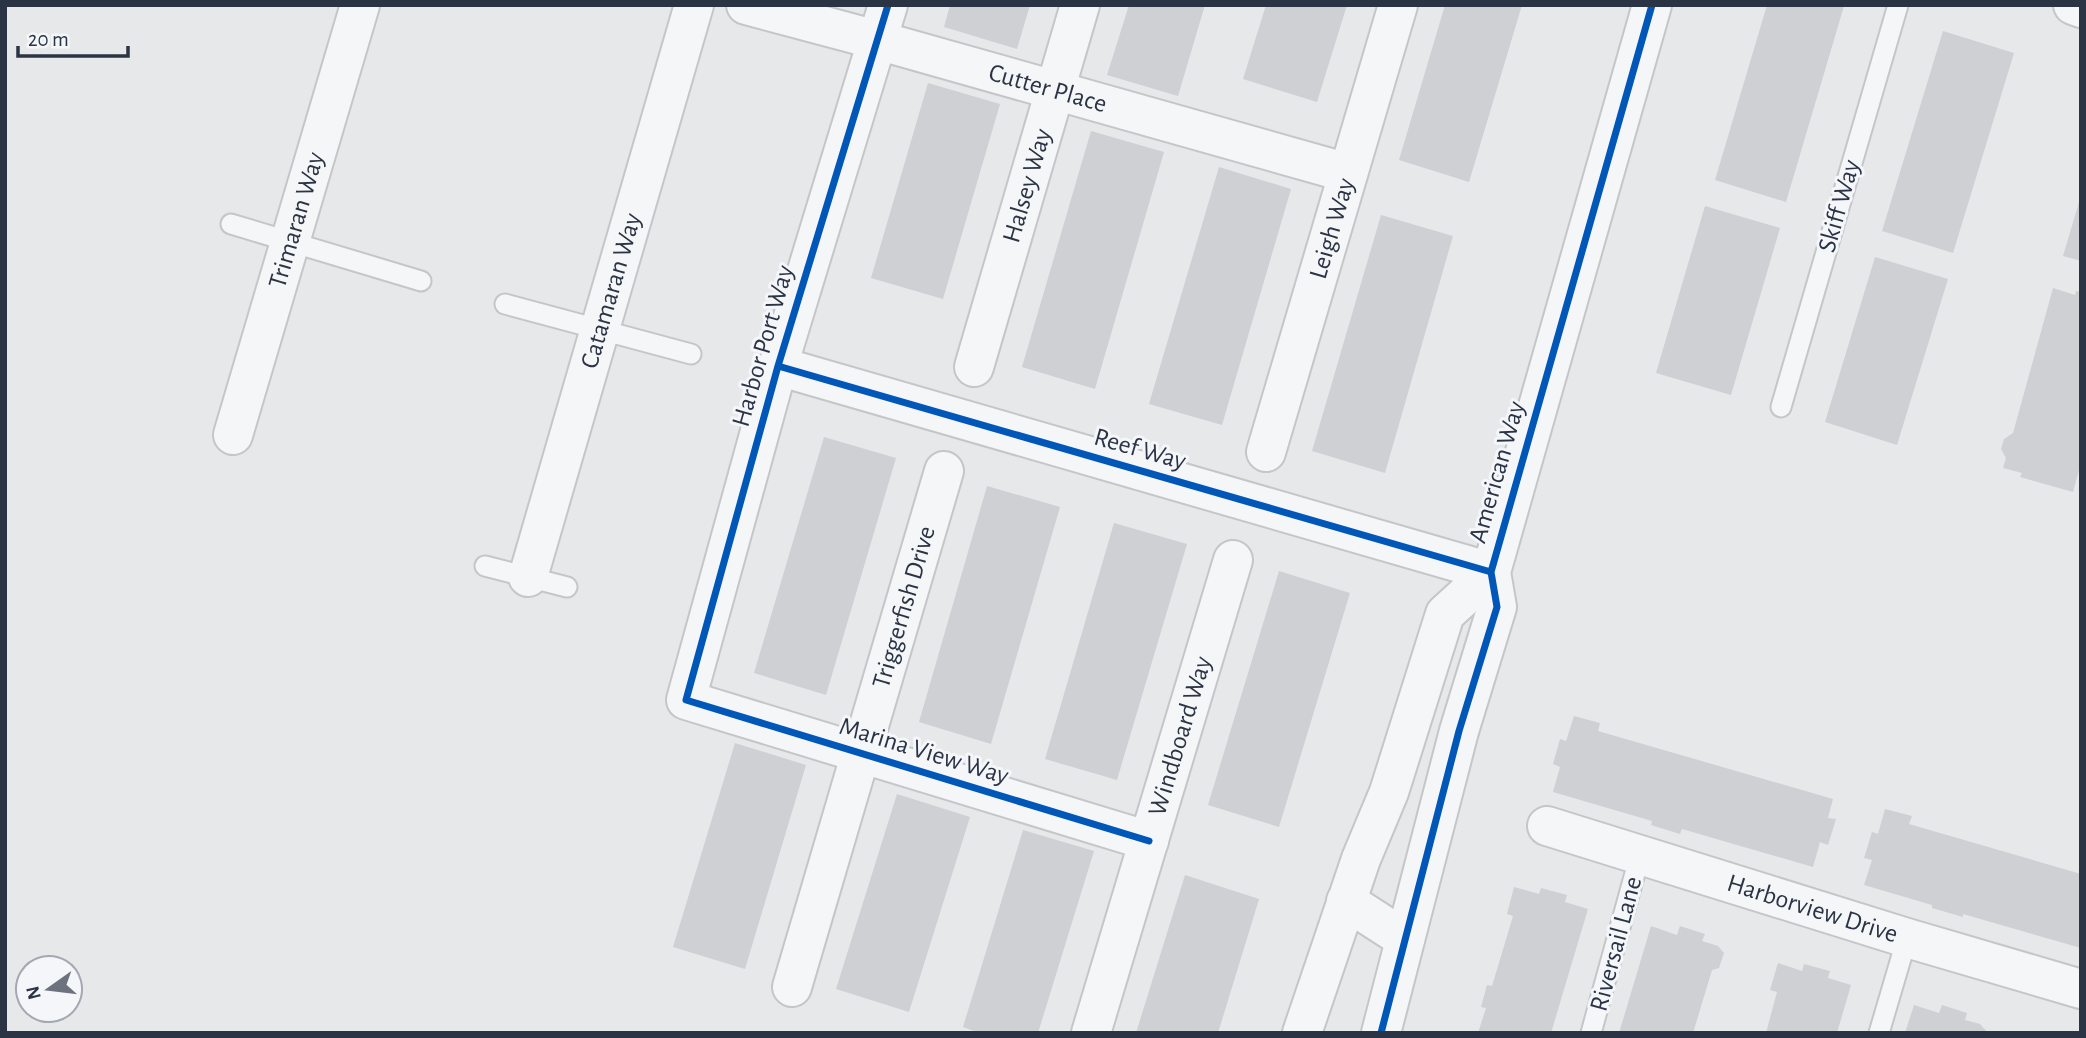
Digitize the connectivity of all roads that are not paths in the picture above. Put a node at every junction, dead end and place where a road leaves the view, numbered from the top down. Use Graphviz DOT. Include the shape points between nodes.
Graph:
graph roads {
  1 [pos="360,5"];
  2 [pos="694,5"];
  3 [pos="746,5"];
  4 [pos="1080,5"];
  5 [pos="1398,5"];
  6 [pos="1651,5"];
  7 [pos="1898,5"];
  8 [pos="2073,5"];
  9 [pos="2081,8"];
  10 [pos="883,22"];
  11 [pos="1055,90"];
  12 [pos="1348,173"];
  13 [pos="231,224"];
  14 [pos="290,241"];
  15 [pos="421,281"];
  16 [pos="505,304"];
  17 [pos="599,330"];
  18 [pos="691,354"];
  19 [pos="778,366"];
  20 [pos="974,367"];
  21 [pos="1781,407"];
  22 [pos="233,435"];
  23 [pos="1266,452"];
  24 [pos="944,471"];
  25 [pos="1233,560"];
  26 [pos="485,566"];
  27 [pos="1491,572"];
  28 [pos="528,577"];
  29 [pos="567,587"];
  30 [pos="686,700"];
  31 [pos="860,754"];
  32 [pos="1547,826"];
  33 [pos="1149,841"];
  34 [pos="1640,855"];
  35 [pos="1346,901"];
  36 [pos="1907,938"];
  37 [pos="1405,939"];
  38 [pos="792,986"];
  39 [pos="2081,989"];
  40 [pos="1091,1033"];
  41 [pos="1302,1033"];
  42 [pos="1381,1033"];
  43 [pos="1591,1033"];
  44 [pos="1879,1033"];
  1 -- 14 [label="street, Trimaran Way"];
  2 -- 17 [label="street, Catamaran Way"];
  3 -- 10 [label="street, Cutter Place"];
  4 -- 11 [label="street, Halsey Way"];
  5 -- 12 [label="street, Leigh Way"];
  6 -- 27 [label="street, American Way"];
  7 -- 21 [label="lane, Skiff Way"];
  8 -- 9 [label="street"];
  10 -- 11 [label="street, Cutter Place"];
  10 -- 19 [label="street, Harbor Port Way"];
  11 -- 12 [label="street, Cutter Place"];
  11 -- 20 [label="street, Halsey Way"];
  12 -- 23 [label="street, Leigh Way"];
  13 -- 14 [label="lane"];
  14 -- 15 [label="lane"];
  14 -- 22 [label="street, Trimaran Way"];
  16 -- 17 [label="lane"];
  17 -- 18 [label="lane"];
  17 -- 28 [label="street, Catamaran Way"];
  19 -- 27 [label="street, Reef Way"];
  19 -- 30 [label="street, Harbor Port Way"];
  24 -- 31 [label="street, Triggerfish Drive"];
  25 -- 33 [label="street, Windboard Way"];
  26 -- 28 [label="lane"];
  27 -- 35 [label="street, American Way" via="1445,614 1388,792"];
  27 -- 37 [label="street, American Way" via="1497,607 1458,731"];
  28 -- 29 [label="lane"];
  30 -- 31 [label="street, Marina View Way"];
  31 -- 33 [label="street, Marina View Way"];
  31 -- 38 [label="street, Triggerfish Drive"];
  32 -- 34 [label="street, Harborview Drive"];
  33 -- 40 [label="street, Windboard Way"];
  34 -- 36 [label="street, Harborview Drive"];
  34 -- 43 [label="lane, Riversail Lane"];
  35 -- 37 [label="street"];
  35 -- 41 [label="street, American Way"];
  36 -- 39 [label="street, Harborview Drive"];
  36 -- 44 [label="lane"];
  37 -- 42 [label="street, American Way"];
}
